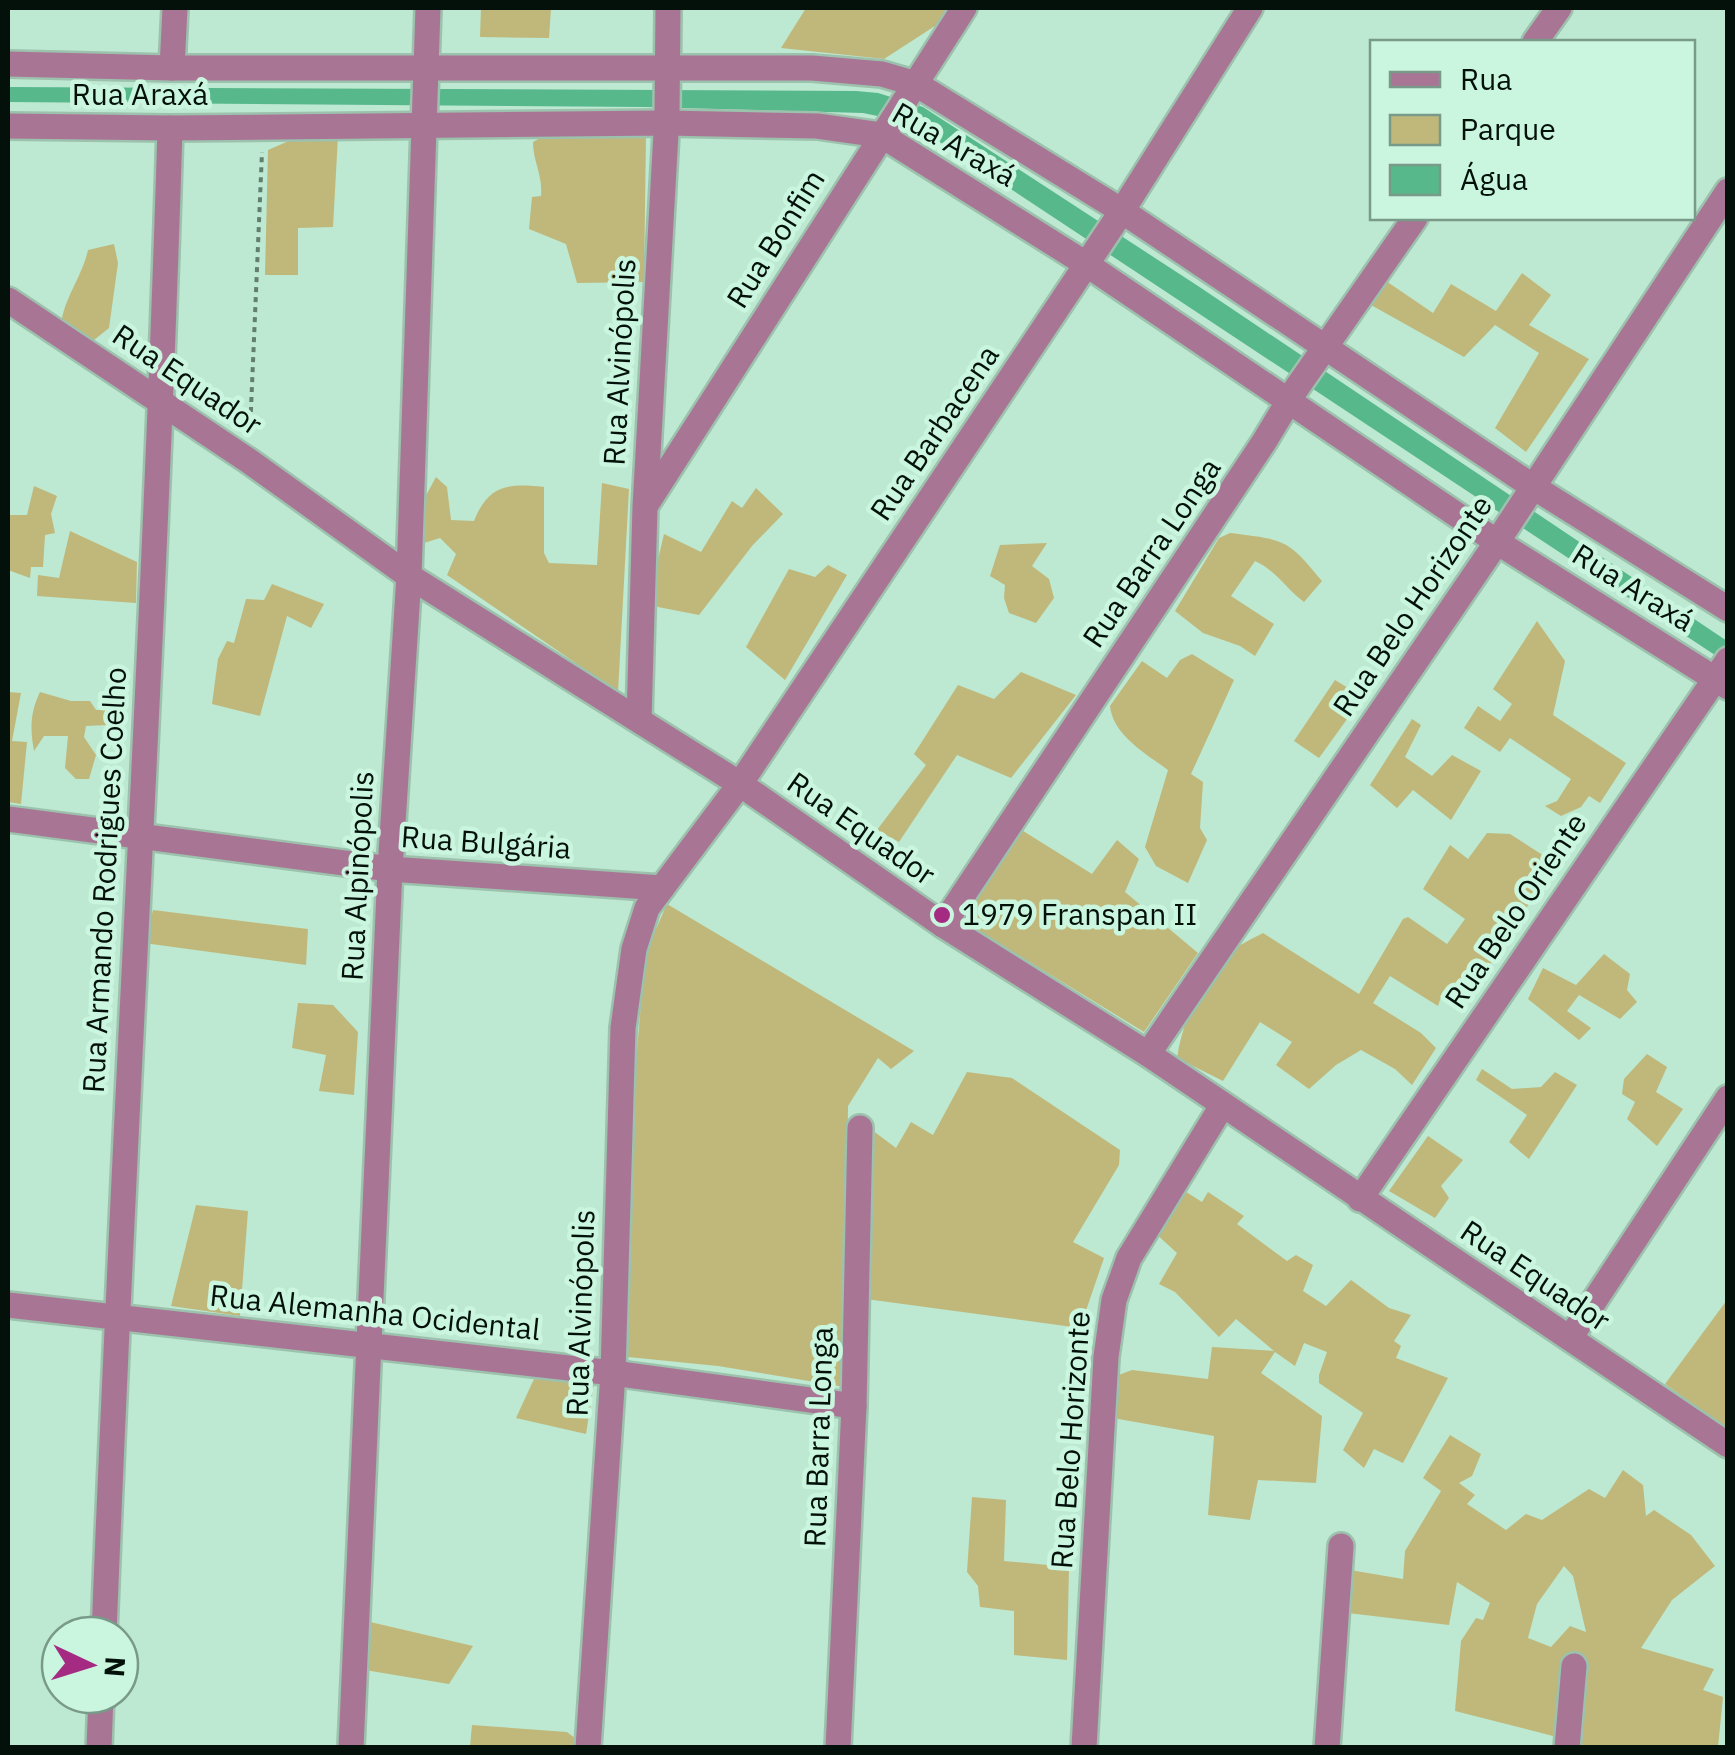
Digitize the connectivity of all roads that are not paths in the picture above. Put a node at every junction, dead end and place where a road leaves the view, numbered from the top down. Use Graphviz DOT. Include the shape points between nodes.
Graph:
graph roads {
  1 [pos="176,8"];
  2 [pos="428,8"];
  3 [pos="668,8"];
  4 [pos="964,8"];
  5 [pos="1250,8"];
  6 [pos="1559,8"];
  7 [pos="1536,40"];
  8 [pos="8,64"];
  9 [pos="172,68"];
  10 [pos="426,74"];
  11 [pos="667,76"];
  12 [pos="913,89"];
  13 [pos="424,118"];
  14 [pos="667,119"];
  15 [pos="8,126"];
  16 [pos="170,128"];
  17 [pos="885,131"];
  18 [pos="1728,192"];
  19 [pos="1118,216"];
  20 [pos="1414,220"];
  21 [pos="1090,259"];
  22 [pos="8,300"];
  23 [pos="1323,351"];
  24 [pos="1294,394"];
  25 [pos="162,402"];
  26 [pos="1529,492"];
  27 [pos="645,507"];
  28 [pos="1501,535"];
  29 [pos="409,576"];
  30 [pos="1728,609"];
  31 [pos="1724,673"];
  32 [pos="639,720"];
  33 [pos="740,784"];
  34 [pos="8,819"];
  35 [pos="140,835"];
  36 [pos="390,868"];
  37 [pos="662,888"];
  38 [pos="943,925"];
  39 [pos="1148,1054"];
  40 [pos="1728,1098"];
  41 [pos="1222,1106"];
  42 [pos="860,1128"];
  43 [pos="1360,1199"];
  44 [pos="8,1305"];
  45 [pos="116,1317"];
  46 [pos="1570,1338"];
  47 [pos="367,1344"];
  48 [pos="613,1373"];
  49 [pos="854,1406"];
  50 [pos="1728,1444"];
  51 [pos="1342,1546"];
  52 [pos="105,1615"];
  53 [pos="1574,1666"];
  54 [pos="101,1715"];
  55 [pos="100,1748"];
  56 [pos="351,1748"];
  57 [pos="588,1748"];
  58 [pos="838,1748"];
  59 [pos="1084,1748"];
  60 [pos="1327,1748"];
  61 [pos="1567,1748"];
  1 -- 9 [label="street"];
  2 -- 10 [label="street, Rua Alpinópolis"];
  3 -- 11 [label="street, Rua Alvinópolis"];
  4 -- 12 [label="street, Rua Bonfim"];
  5 -- 19 [label="street, Rua Barbacena"];
  6 -- 7 [label="street"];
  8 -- 9 [label="street, Rua Araxá"];
  9 -- 10 [label="street, Rua Araxá"];
  10 -- 11 [label="street, Rua Araxá"];
  10 -- 13 [label="street, Rua Alpinópolis"];
  11 -- 12 [label="street, Rua Araxá" via="812,68 882,74"];
  11 -- 14 [label="street, Rua Alvinópolis"];
  12 -- 17 [label="street, Rua Bonfim"];
  12 -- 19 [label="street, Rua Araxá"];
  13 -- 14 [label="street, Rua Araxá"];
  13 -- 16 [label="street, Rua Araxá"];
  13 -- 29 [label="street, Rua Alpinópolis"];
  14 -- 17 [label="street, Rua Araxá"];
  14 -- 27 [label="street, Rua Alvinópolis"];
  15 -- 16 [label="street, Rua Araxá"];
  16 -- 25 [label="street, Rua Armando Rodrigues Coelho"];
  17 -- 21 [label="street, Rua Araxá"];
  17 -- 27 [label="street, Rua Bonfim"];
  18 -- 26 [label="street, Rua Belo Horizonte"];
  19 -- 21 [label="street, Rua Barbacena"];
  19 -- 23 [label="street, Rua Araxá"];
  20 -- 23 [label="street, Rua Barra Longa"];
  21 -- 24 [label="street, Rua Araxá"];
  21 -- 33 [label="street, Rua Barbacena"];
  22 -- 25 [label="street, Rua Equador"];
  23 -- 24 [label="street, Rua Barra Longa"];
  23 -- 26 [label="street, Rua Araxá"];
  24 -- 28 [label="street, Rua Araxá"];
  24 -- 38 [label="street, Rua Barra Longa"];
  25 -- 29 [label="street, Rua Equador"];
  25 -- 35 [label="street, Rua Armando Rodrigues Coelho"];
  26 -- 28 [label="street, Rua Belo Horizonte"];
  26 -- 30 [label="street, Rua Araxá"];
  27 -- 32 [label="street, Rua Alvinópolis"];
  28 -- 31 [label="street, Rua Araxá"];
  28 -- 39 [label="street, Rua Belo Horizonte"];
  29 -- 32 [label="street, Rua Equador"];
  29 -- 36 [label="street, Rua Alpinópolis"];
  31 -- 43 [label="street, Rua Belo Oriente"];
  32 -- 33 [label="street, Rua Equador"];
  33 -- 37 [label="street, Rua Barbacena"];
  33 -- 38 [label="street, Rua Equador"];
  34 -- 35 [label="street, Rua Bulgária"];
  35 -- 36 [label="street, Rua Bulgária"];
  35 -- 45 [label="street, Rua Armando Rodrigues Coelho"];
  36 -- 37 [label="street, Rua Bulgária"];
  36 -- 47 [label="street, Rua Alpinópolis"];
  37 -- 48 [label="street, Rua Alvinópolis" via="634,949 623,1028"];
  38 -- 39 [label="street, Rua Equador"];
  39 -- 41 [label="street, Rua Equador"];
  40 -- 46 [label="street"];
  41 -- 43 [label="street, Rua Equador"];
  41 -- 59 [label="street, Rua Belo Horizonte" via="1129,1258 1114,1300"];
  42 -- 49 [label="street, Rua Barra Longa"];
  43 -- 46 [label="street, Rua Equador"];
  44 -- 45 [label="street, Rua Alemanha Ocidental"];
  45 -- 47 [label="street, Rua Alemanha Ocidental"];
  45 -- 52 [label="street, Rua Armando Rodrigues Coelho"];
  46 -- 50 [label="street, Rua Equador"];
  47 -- 48 [label="street, Rua Alemanha Ocidental"];
  47 -- 56 [label="street, Rua Alpinópolis"];
  48 -- 49 [label="street, Rua Alemanha Ocidental"];
  48 -- 57 [label="street, Rua Alvinópolis"];
  49 -- 58 [label="street, Rua Barra Longa"];
  51 -- 60 [label="street"];
  53 -- 61 [label="street"];
  54 -- 55 [label="street"];
}
